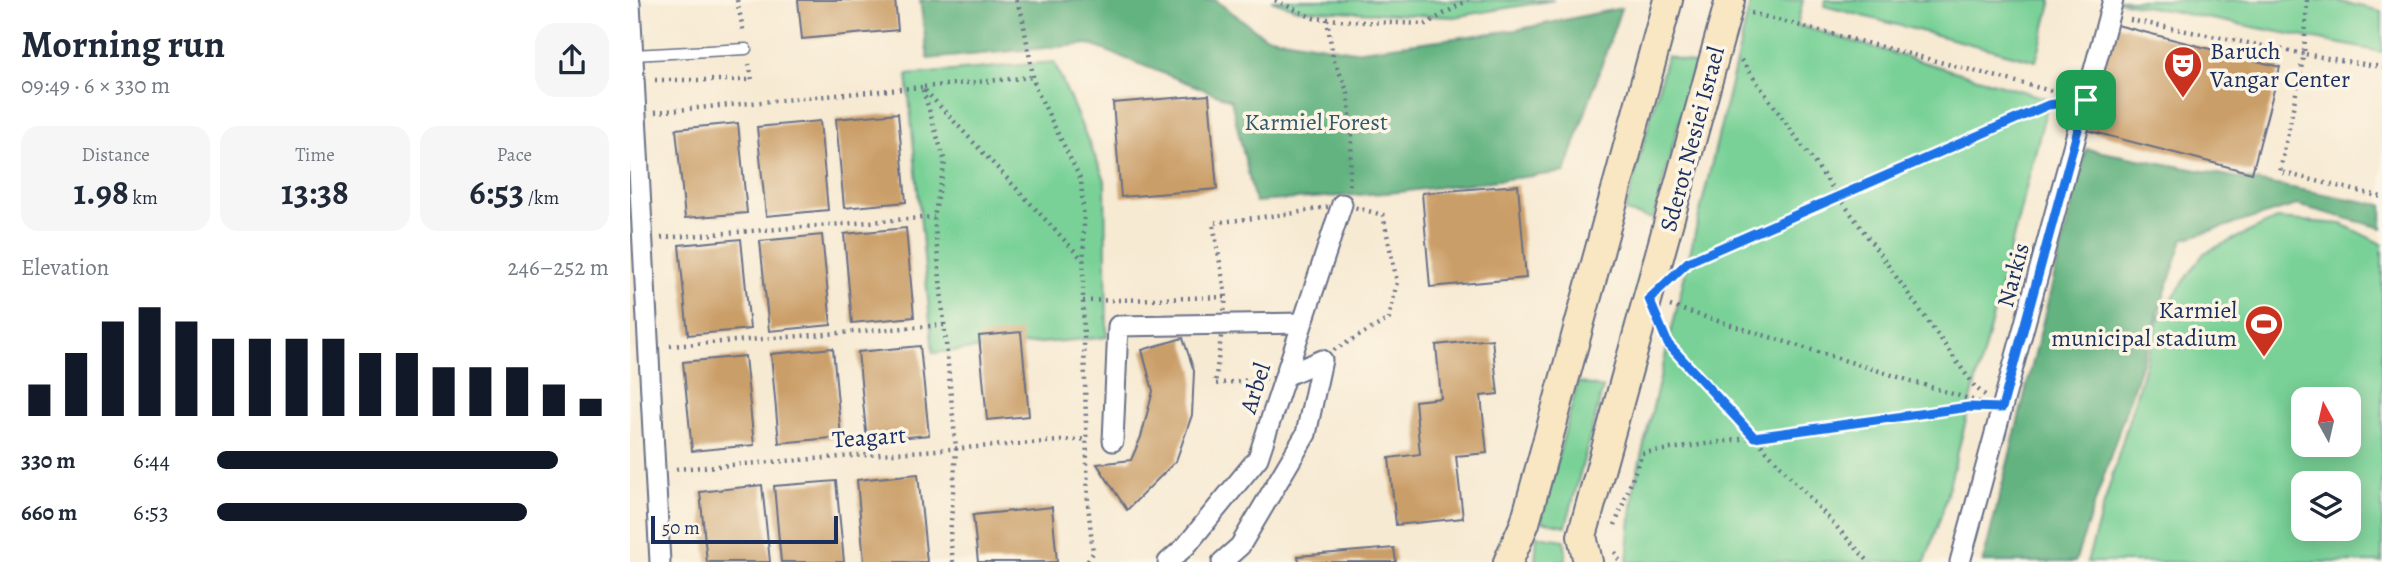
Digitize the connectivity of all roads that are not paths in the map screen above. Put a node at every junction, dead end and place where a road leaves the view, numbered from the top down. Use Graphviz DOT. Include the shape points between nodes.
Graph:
graph roads {
  1 [pos="1668,0"];
  2 [pos="630,3"];
  3 [pos="1728,5"];
  4 [pos="2110,8"];
  5 [pos="746,49"];
  6 [pos="633,55"];
  7 [pos="1345,198"];
  8 [pos="1302,323"];
  9 [pos="1285,376"];
  10 [pos="1113,441"];
  11 [pos="1525,523"];
  12 [pos="660,562"];
  13 [pos="1168,562"];
  14 [pos="1222,562"];
  15 [pos="1507,562"];
  16 [pos="1521,562"];
  17 [pos="1588,562"];
  18 [pos="1960,562"];
  1 -- 11 [label="main road"];
  2 -- 6 [label="street"];
  3 -- 17 [label="main road, Sderot Nesiei Israel" via="1582,536"];
  4 -- 18 [label="street, Narkis"];
  5 -- 6 [label="lane"];
  6 -- 12 [label="street"];
  7 -- 8 [label="street, Arbel"];
  8 -- 9 [label="street, Arbel"];
  8 -- 10 [label="street" via="1118,326"];
  9 -- 13 [label="street, Arbel" via="1258,458"];
  9 -- 14 [label="street" via="1322,360 1306,434 1240,546"];
  11 -- 15 [label="main road"];
  11 -- 16 [label="main road"];
}
